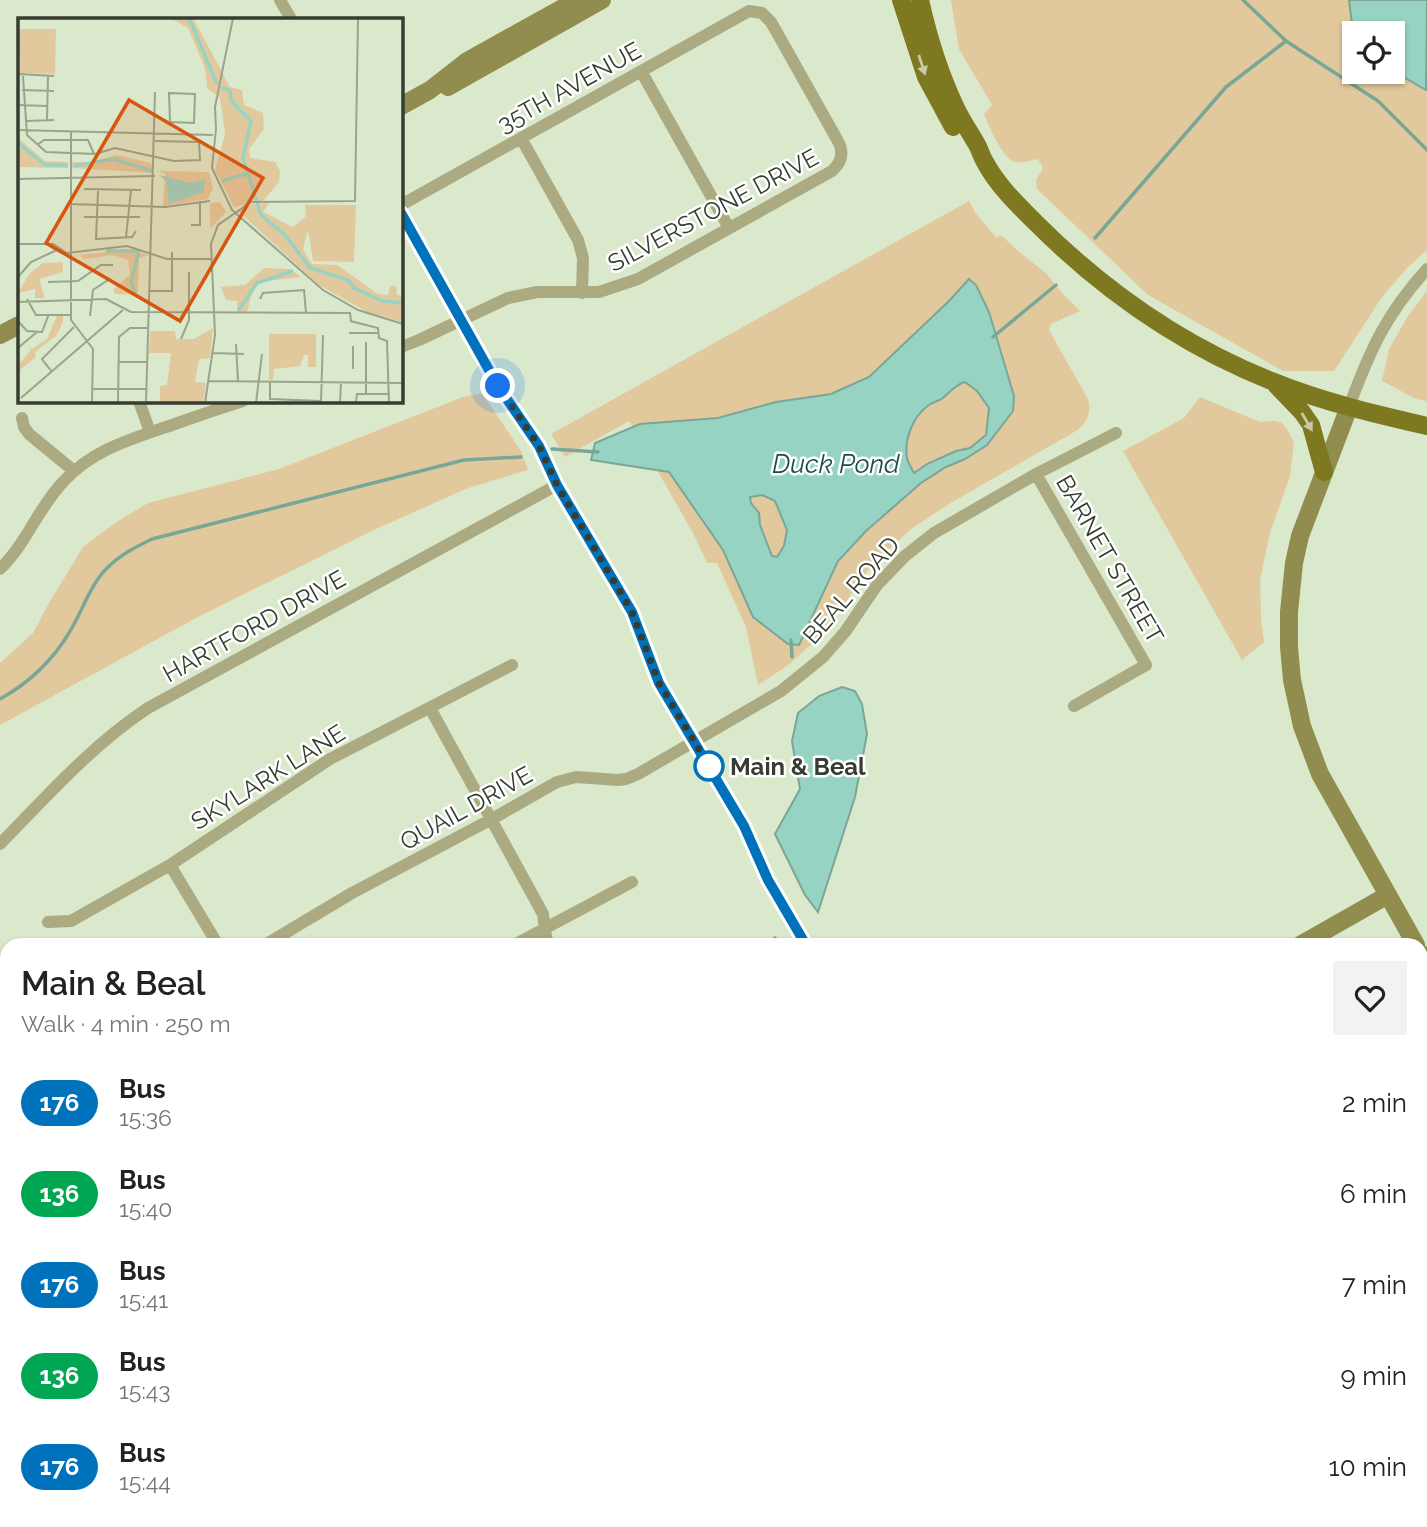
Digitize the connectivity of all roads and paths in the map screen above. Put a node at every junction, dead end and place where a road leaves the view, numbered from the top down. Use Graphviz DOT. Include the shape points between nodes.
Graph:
graph roads {
  1 [pos="280,0"];
  2 [pos="577,0"];
  3 [pos="602,0"];
  4 [pos="901,0"];
  5 [pos="920,0"];
  6 [pos="290,18"];
  7 [pos="640,71"];
  8 [pos="430,90"];
  9 [pos="402,105"];
  10 [pos="521,138"];
  11 [pos="841,159"];
  12 [pos="985,163"];
  13 [pos="402,204"];
  14 [pos="402,215"];
  15 [pos="729,229"];
  16 [pos="1427,269"];
  17 [pos="582,293"];
  18 [pos="18,312"];
  19 [pos="461,320"];
  20 [pos="0,322"];
  21 [pos="18,326"];
  22 [pos="0,335"];
  23 [pos="402,347"];
  24 [pos="1273,382"];
  25 [pos="139,402"];
  26 [pos="240,402"];
  27 [pos="1349,407"];
  28 [pos="22,418"];
  29 [pos="1427,426"];
  30 [pos="150,432"];
  31 [pos="1116,433"];
  32 [pos="74,471"];
  33 [pos="1324,472"];
  34 [pos="1037,474"];
  35 [pos="557,485"];
  36 [pos="0,569"];
  37 [pos="512,665"];
  38 [pos="1074,706"];
  39 [pos="430,708"];
  40 [pos="695,741"];
  41 [pos="492,819"];
  42 [pos="0,844"];
  43 [pos="170,865"];
  44 [pos="632,882"];
  45 [pos="1388,895"];
  46 [pos="48,922"];
  47 [pos="545,929"];
  48 [pos="214,938"];
  49 [pos="277,938"];
  50 [pos="528,938"];
  51 [pos="546,938"];
  52 [pos="802,938"];
  53 [pos="1312,938"];
  54 [pos="1412,938"];
  1 -- 6 [label="street"];
  2 -- 8 [label="street" via="467,61"];
  3 -- 8 [label="street" via="447,87"];
  4 -- 12 [label="main road, one-way" via="926,77 973,157"];
  5 -- 12 [label="main road" via="941,72"];
  7 -- 10 [label="street, 35TH AVENUE"];
  7 -- 11 [label="street, 35TH AVENUE" via="746,12 759,12 771,22 825,118 841,148"];
  7 -- 15 [label="street"];
  8 -- 9 [label="street"];
  10 -- 13 [label="street, 35TH AVENUE"];
  10 -- 17 [label="street" via="578,240 583,258"];
  11 -- 15 [label="street, SILVERSTONE DRIVE" via="832,171"];
  12 -- 24 [label="main road" via="1051,238 1118,294 1195,345"];
  14 -- 19 [label="street"];
  15 -- 17 [label="street, SILVERSTONE DRIVE" via="638,279"];
  16 -- 27 [label="street" via="1382,328"];
  17 -- 19 [label="street, SILVERSTONE DRIVE" via="530,292"];
  18 -- 20 [label="street"];
  19 -- 23 [label="street, SILVERSTONE DRIVE"];
  19 -- 35 [label="street" via="539,446"];
  21 -- 22 [label="street"];
  24 -- 27 [label="main road"];
  24 -- 33 [label="main road, one-way" via="1311,425"];
  25 -- 30 [label="street"];
  26 -- 30 [label="street"];
  27 -- 29 [label="main road"];
  27 -- 33 [label="street"];
  28 -- 32 [label="street" via="29,434"];
  30 -- 32 [label="street" via="112,446"];
  31 -- 34 [label="street, BEAL ROAD"];
  32 -- 36 [label="street" via="52,494"];
  33 -- 45 [label="street" via="1294,563 1289,612 1292,680 1302,726 1320,774"];
  34 -- 38 [label="street, BARNET STREET" via="1146,665"];
  34 -- 40 [label="street, BEAL ROAD" via="934,533 877,585 823,657 781,691"];
  35 -- 40 [label="street" via="632,612 659,683"];
  35 -- 42 [label="street, HARTFORD DRIVE" via="122,724"];
  37 -- 39 [label="street, SKYLARK LANE"];
  39 -- 41 [label="street"];
  39 -- 43 [label="street, SKYLARK LANE" via="330,759"];
  40 -- 41 [label="street, QUAIL DRIVE" via="626,779 565,779"];
  40 -- 52 [label="street"];
  41 -- 47 [label="street" via="543,914"];
  41 -- 49 [label="street, QUAIL DRIVE"];
  43 -- 46 [label="street, SKYLARK LANE" via="71,921"];
  43 -- 48 [label="street"];
  44 -- 47 [label="street"];
  45 -- 53 [label="street"];
  45 -- 54 [label="street"];
  47 -- 50 [label="street"];
  47 -- 51 [label="street"];
}
